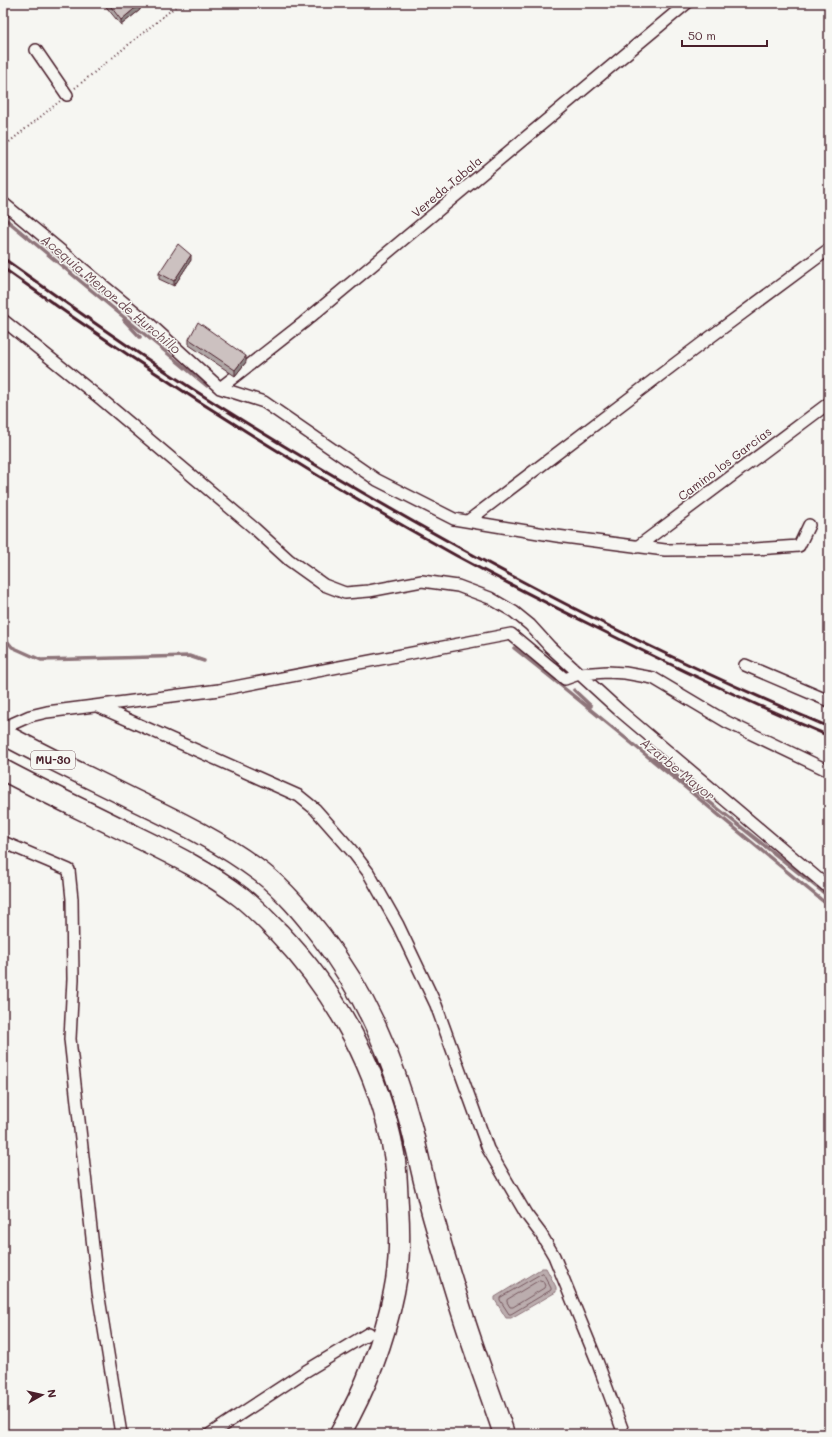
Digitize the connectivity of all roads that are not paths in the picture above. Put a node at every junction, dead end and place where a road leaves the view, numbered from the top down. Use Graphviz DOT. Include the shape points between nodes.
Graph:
graph roads {
  1 [pos="687,3"];
  2 [pos="36,50"];
  3 [pos="67,95"];
  4 [pos="3,203"];
  5 [pos="829,249"];
  6 [pos="3,320"];
  7 [pos="220,388"];
  8 [pos="829,403"];
  9 [pos="468,521"];
  10 [pos="809,525"];
  11 [pos="637,547"];
  12 [pos="745,664"];
  13 [pos="579,674"];
  14 [pos="829,702"];
  15 [pos="97,706"];
  16 [pos="3,728"];
  17 [pos="3,734"];
  18 [pos="3,770"];
  19 [pos="829,771"];
  20 [pos="3,842"];
  21 [pos="829,888"];
  22 [pos="369,1333"];
  23 [pos="121,1434"];
  24 [pos="210,1434"];
  25 [pos="340,1434"];
  26 [pos="504,1434"];
  27 [pos="624,1434"];
  1 -- 7 [label="street, Vereda Tabala" via="309,318"];
  2 -- 3 [label="street"];
  4 -- 7 [label="street" via="151,325"];
  5 -- 9 [label="street"];
  6 -- 13 [label="street" via="101,399 289,560 324,585 345,593 422,581 458,586 490,598 514,612"];
  7 -- 9 [label="street" via="264,402 377,480 454,519"];
  8 -- 11 [label="street, Camino los Garcías"];
  9 -- 11 [label="street"];
  10 -- 11 [label="street" via="799,546 665,550"];
  12 -- 14 [label="street"];
  13 -- 15 [label="street" via="565,679 511,634 219,690"];
  13 -- 19 [label="street" via="626,673 653,678 727,722"];
  13 -- 21 [label="street"];
  15 -- 16 [label="street" via="47,712 30,716"];
  15 -- 27 [label="street" via="299,796 315,809 368,872 398,925 436,1005 488,1149 554,1256"];
  17 -- 26 [label="highway, MU-30" via="206,837 263,874 302,912 336,956 357,989 381,1036 393,1068 411,1126 442,1248 466,1327"];
  18 -- 25 [label="highway, MU-30" via="194,867 240,896 290,944 317,977 362,1052 389,1131 396,1173 400,1238 395,1291 379,1351"];
  20 -- 23 [label="street" via="69,870 73,979 70,1039 98,1292"];
  22 -- 24 [label="street"];
}
